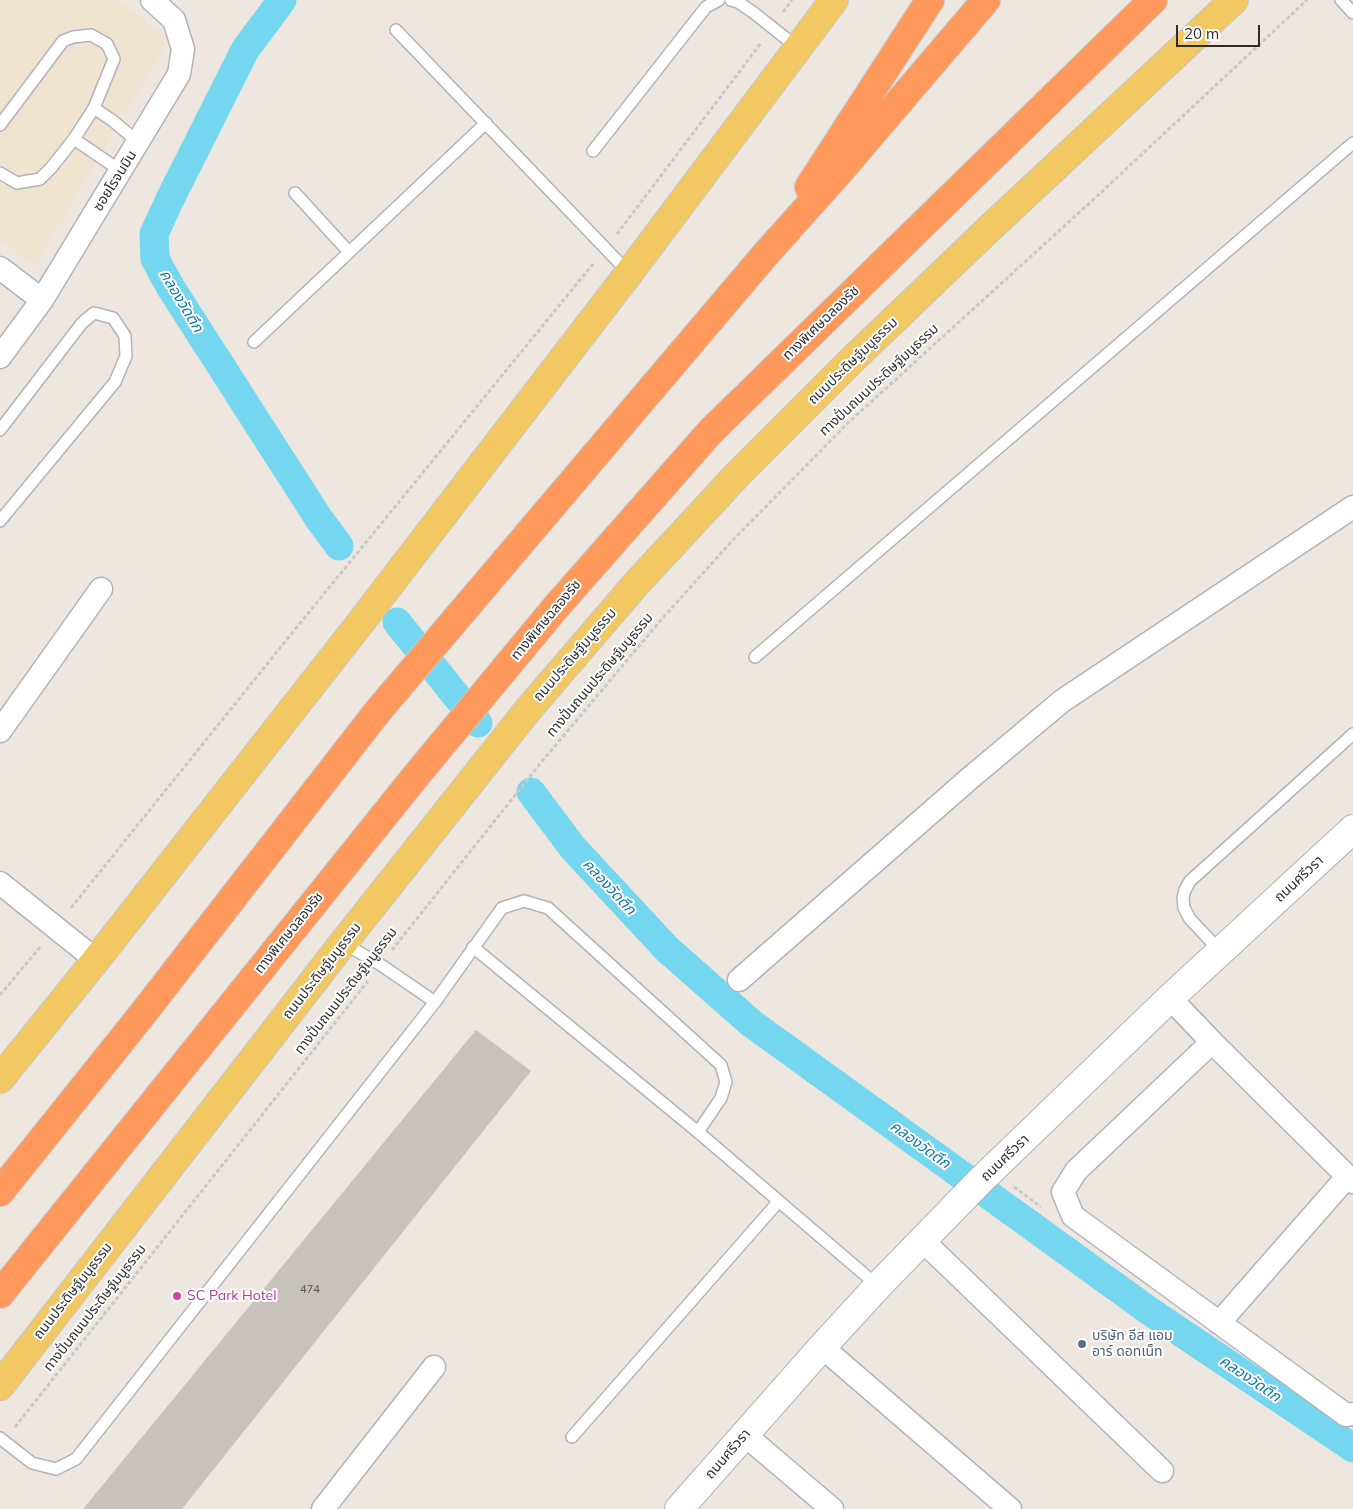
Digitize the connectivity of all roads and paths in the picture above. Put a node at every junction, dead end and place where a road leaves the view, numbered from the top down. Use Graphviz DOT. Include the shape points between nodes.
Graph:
graph roads {
  1 [pos="152,0"];
  2 [pos="720,0"];
  3 [pos="731,0"];
  4 [pos="792,0"];
  5 [pos="834,0"];
  6 [pos="930,0"];
  7 [pos="986,0"];
  8 [pos="1153,0"];
  9 [pos="1234,0"];
  10 [pos="1307,0"];
  11 [pos="1341,0"];
  12 [pos="1353,13"];
  13 [pos="772,27"];
  14 [pos="396,30"];
  15 [pos="798,48"];
  16 [pos="94,108"];
  17 [pos="486,123"];
  18 [pos="0,125"];
  19 [pos="74,140"];
  20 [pos="138,142"];
  21 [pos="1353,143"];
  22 [pos="593,151"];
  23 [pos="835,163"];
  24 [pos="120,171"];
  25 [pos="0,173"];
  26 [pos="295,193"];
  27 [pos="605,249"];
  28 [pos="348,251"];
  29 [pos="0,268"];
  30 [pos="629,272"];
  31 [pos="42,300"];
  32 [pos="254,342"];
  33 [pos="0,357"];
  34 [pos="0,430"];
  35 [pos="1353,507"];
  36 [pos="0,521"];
  37 [pos="101,589"];
  38 [pos="755,657"];
  39 [pos="0,731"];
  40 [pos="1353,734"];
  41 [pos="1353,829"];
  42 [pos="0,883"];
  43 [pos="55,928"];
  44 [pos="343,943"];
  45 [pos="474,947"];
  46 [pos="1221,952"];
  47 [pos="96,960"];
  48 [pos="381,965"];
  49 [pos="739,980"];
  50 [pos="0,995"];
  51 [pos="1170,998"];
  52 [pos="434,1002"];
  53 [pos="1212,1042"];
  54 [pos="0,1080"];
  55 [pos="698,1132"];
  56 [pos="1350,1180"];
  57 [pos="0,1192"];
  58 [pos="779,1201"];
  59 [pos="922,1240"];
  60 [pos="878,1286"];
  61 [pos="0,1294"];
  62 [pos="1219,1323"];
  63 [pos="822,1347"];
  64 [pos="434,1367"];
  65 [pos="0,1386"];
  66 [pos="1353,1414"];
  67 [pos="745,1435"];
  68 [pos="572,1437"];
  69 [pos="2,1440"];
  70 [pos="1162,1471"];
  71 [pos="323,1509"];
  72 [pos="679,1509"];
  73 [pos="832,1509"];
  74 [pos="1010,1509"];
  1 -- 20 [label="street, ซอยโรจนมิน" via="174,20 184,49 179,74"];
  2 -- 22 [label="lane" via="706,7"];
  3 -- 13 [label="lane"];
  4 -- 13 [label="path"];
  5 -- 15 [label="main road"];
  6 -- 23 [label="highway"];
  7 -- 23 [label="highway"];
  8 -- 61 [label="highway, ทางพิเศษฉลองรัช" via="705,438 556,607 427,762"];
  9 -- 44 [label="main road, ถนนประดิษฐ์มนูธรรม" via="853,359 738,474 636,584 527,710"];
  10 -- 48 [label="path, ทางปั่นถนนประดิษฐ์มนูธรรม" via="848,423 732,541 539,765"];
  11 -- 12 [label="lane"];
  13 -- 15 [label="lane"];
  13 -- 27 [label="path"];
  14 -- 17 [label="lane"];
  15 -- 30 [label="main road"];
  16 -- 18 [label="lane" via="114,59 107,44 91,35 73,37 63,41"];
  16 -- 19 [label="lane"];
  16 -- 20 [label="lane"];
  17 -- 27 [label="lane"];
  17 -- 28 [label="lane"];
  19 -- 24 [label="lane"];
  19 -- 25 [label="lane" via="40,179 17,183"];
  20 -- 24 [label="street, ซอยโรจนมิน"];
  21 -- 38 [label="lane"];
  23 -- 57 [label="highway" via="765,255 378,710"];
  24 -- 31 [label="street, ซอยโรจนมิน"];
  26 -- 28 [label="lane"];
  27 -- 30 [label="lane"];
  27 -- 43 [label="path"];
  28 -- 32 [label="lane"];
  29 -- 31 [label="street"];
  30 -- 47 [label="main road"];
  31 -- 33 [label="street, ซอยโรจนมิน"];
  34 -- 36 [label="lane" via="82,324 94,313 113,318 125,336 126,356 115,382"];
  35 -- 49 [label="street" via="1062,701"];
  37 -- 39 [label="street"];
  40 -- 46 [label="lane" via="1190,881 1185,890 1184,908"];
  41 -- 46 [label="street, ถนนศรีวรา"];
  42 -- 43 [label="street"];
  43 -- 47 [label="street"];
  43 -- 50 [label="path"];
  44 -- 48 [label="lane"];
  44 -- 65 [label="main road, ถนนประดิษฐ์มนูธรรม"];
  45 -- 52 [label="lane"];
  45 -- 55 [label="lane"];
  45 -- 55 [label="lane" via="502,908 524,901 548,908 721,1065 726,1082 721,1098"];
  46 -- 51 [label="street, ถนนศรีวรา"];
  47 -- 54 [label="main road"];
  48 -- 52 [label="lane"];
  48 -- 69 [label="path, ทางปั่นถนนประดิษฐ์มนูธรรม"];
  51 -- 53 [label="street"];
  51 -- 59 [label="street, ถนนศรีวรา"];
  52 -- 69 [label="lane" via="76,1459 56,1469 32,1463"];
  53 -- 56 [label="street"];
  53 -- 62 [label="street" via="1076,1171 1063,1192 1073,1216"];
  55 -- 58 [label="lane"];
  56 -- 62 [label="street"];
  58 -- 60 [label="lane"];
  58 -- 68 [label="lane"];
  59 -- 60 [label="street, ถนนศรีวรา"];
  59 -- 70 [label="street"];
  60 -- 63 [label="street, ถนนศรีวรา"];
  62 -- 66 [label="street" via="1346,1415"];
  63 -- 67 [label="street, ถนนศรีวรา"];
  63 -- 74 [label="street"];
  64 -- 71 [label="street"];
  67 -- 72 [label="street, ถนนศรีวรา"];
  67 -- 73 [label="street"];
}
